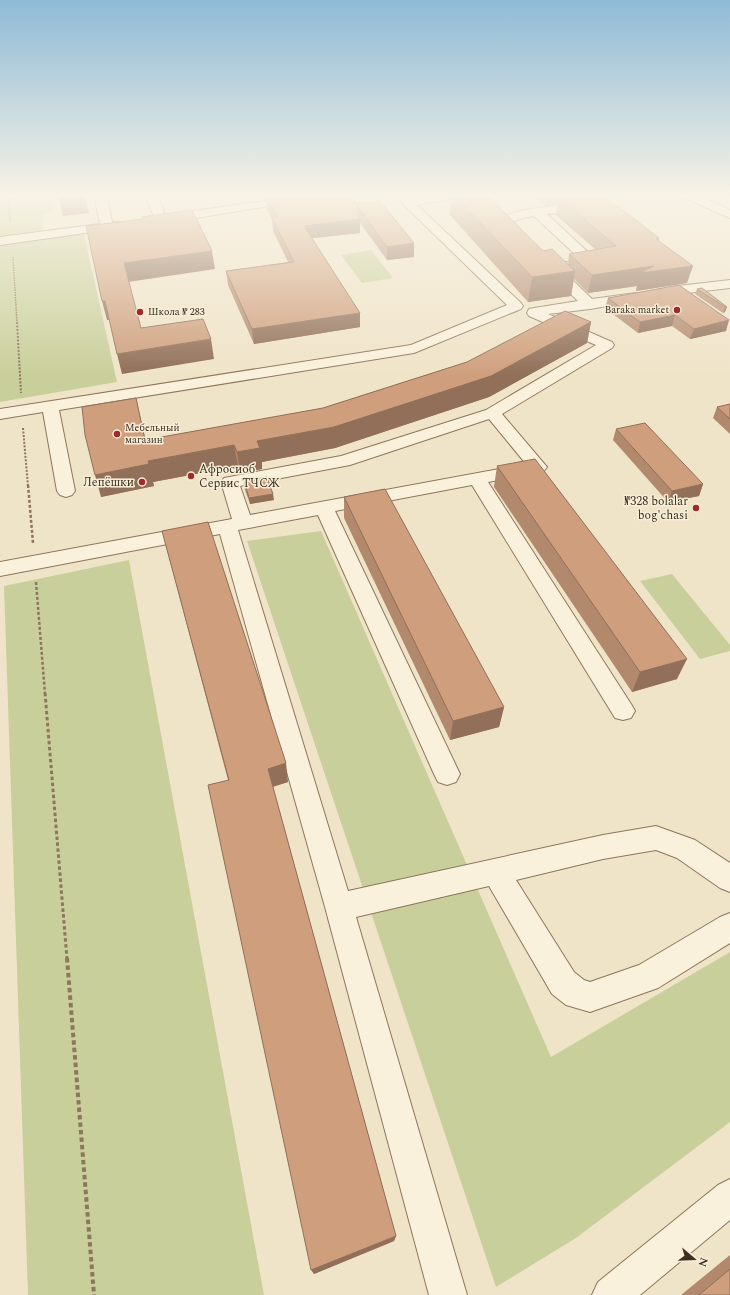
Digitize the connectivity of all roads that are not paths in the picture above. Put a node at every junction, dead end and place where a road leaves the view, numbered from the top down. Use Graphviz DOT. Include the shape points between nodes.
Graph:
graph roads {
  1 [pos="463,254"];
  2 [pos="583,254"];
  3 [pos="542,258"];
  4 [pos="552,268"];
  5 [pos="730,284"];
  6 [pos="678,290"];
  7 [pos="664,292"];
  8 [pos="649,295"];
  9 [pos="698,303"];
  10 [pos="590,305"];
  11 [pos="516,306"];
  12 [pos="534,312"];
  13 [pos="50,405"];
  14 [pos="492,413"];
  15 [pos="0,414"];
  16 [pos="477,478"];
  17 [pos="66,491"];
  18 [pos="324,507"];
  19 [pos="235,524"];
  20 [pos="0,569"];
  21 [pos="623,711"];
  22 [pos="447,774"];
  23 [pos="495,872"];
  24 [pos="730,879"];
  25 [pos="339,907"];
  26 [pos="730,927"];
  27 [pos="730,1197"];
  28 [pos="448,1295"];
  29 [pos="612,1295"];
  1 -- 11 [label="lane"];
  2 -- 4 [label="lane" via="585,260 580,263"];
  3 -- 4 [label="lane"];
  4 -- 10 [label="lane"];
  5 -- 6 [label="lane"];
  6 -- 7 [label="lane"];
  6 -- 9 [label="lane"];
  8 -- 10 [label="lane"];
  10 -- 12 [label="lane"];
  11 -- 12 [label="lane"];
  11 -- 13 [label="lane" via="414,349"];
  12 -- 14 [label="lane" via="607,345"];
  13 -- 15 [label="lane"];
  13 -- 17 [label="lane"];
  14 -- 16 [label="lane" via="538,467"];
  14 -- 19 [label="lane" via="344,462 230,482"];
  16 -- 18 [label="lane"];
  16 -- 21 [label="lane"];
  18 -- 19 [label="lane"];
  18 -- 22 [label="lane"];
  19 -- 20 [label="lane"];
  19 -- 25 [label="lane"];
  23 -- 24 [label="lane" via="602,847 656,838 686,849"];
  23 -- 25 [label="lane"];
  23 -- 26 [label="lane" via="563,983 577,994 590,997 647,977"];
  25 -- 28 [label="lane"];
  27 -- 29 [label="lane"];
}
